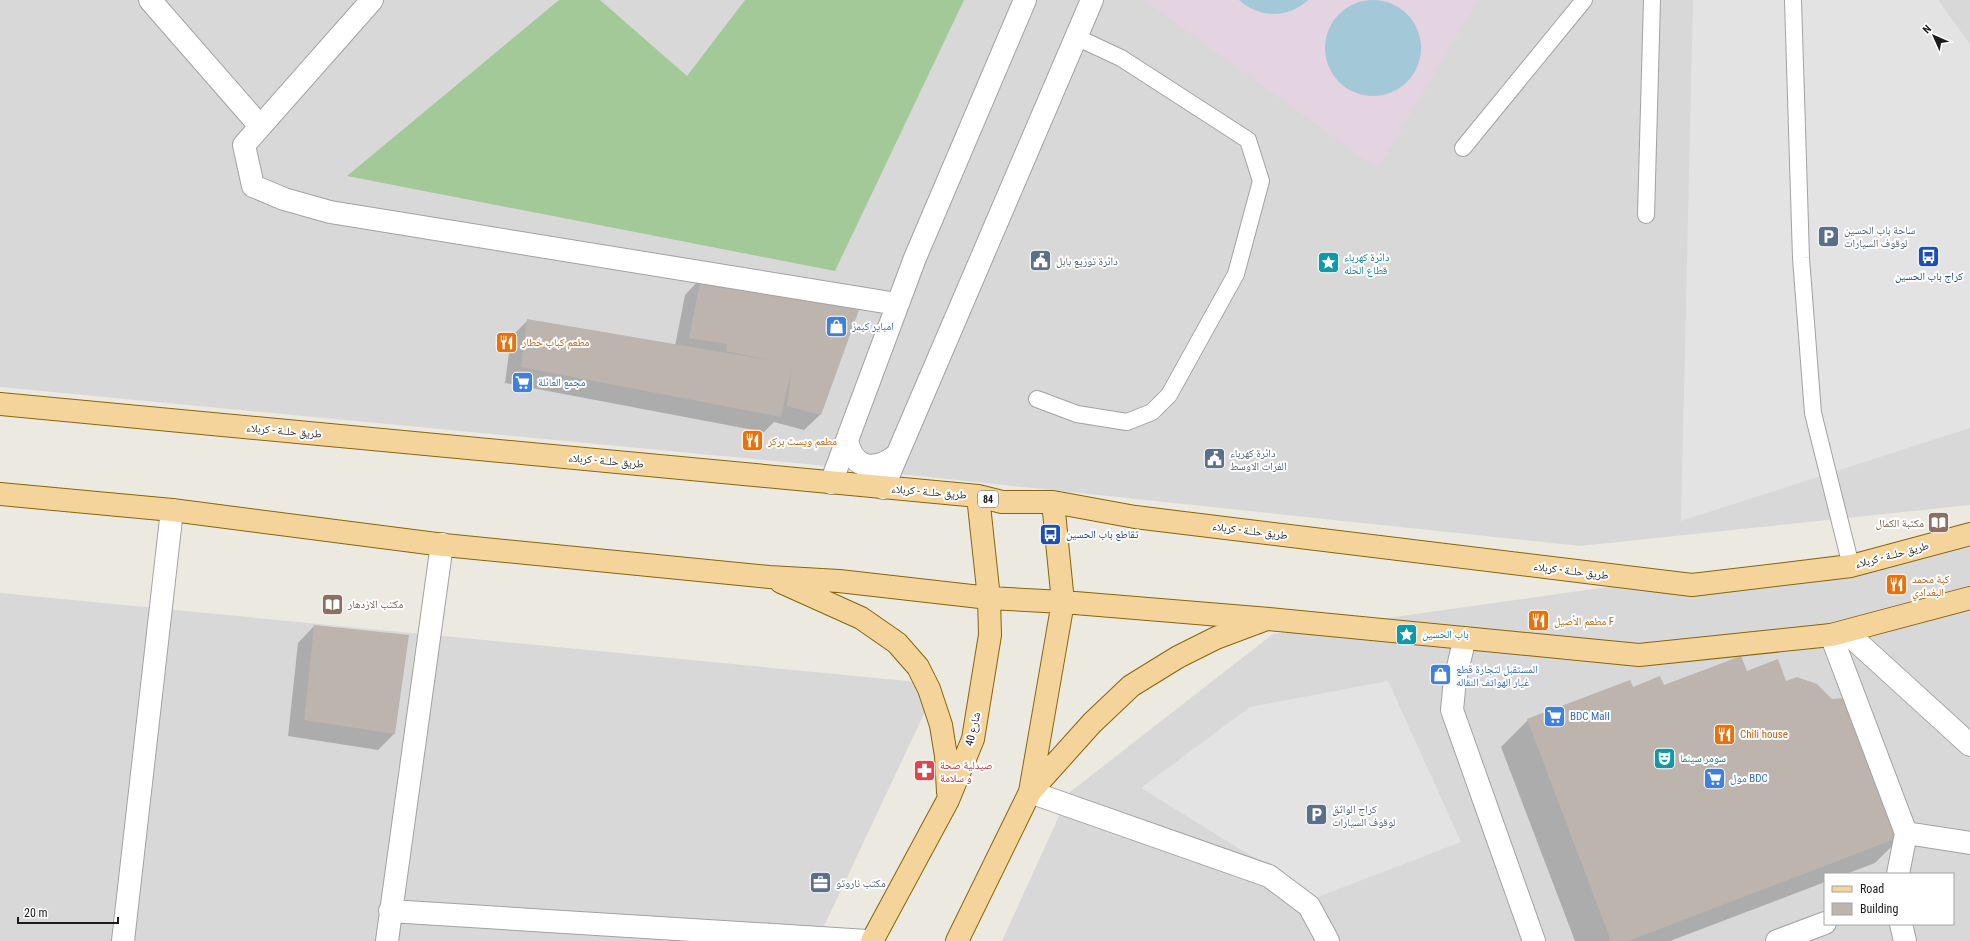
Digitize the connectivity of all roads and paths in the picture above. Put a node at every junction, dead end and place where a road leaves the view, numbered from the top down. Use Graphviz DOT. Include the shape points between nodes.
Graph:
graph roads {
  1 [pos="150,0"];
  2 [pos="372,0"];
  3 [pos="1025,0"];
  4 [pos="1092,0"];
  5 [pos="1584,0"];
  6 [pos="1652,0"];
  7 [pos="1793,0"];
  8 [pos="1076,37"];
  9 [pos="260,126"];
  10 [pos="1463,148"];
  11 [pos="1646,215"];
  12 [pos="897,304"];
  13 [pos="1037,399"];
  14 [pos="0,404"];
  15 [pos="847,440"];
  16 [pos="898,455"];
  17 [pos="831,483"];
  18 [pos="883,488"];
  19 [pos="0,494"];
  20 [pos="978,496"];
  21 [pos="1053,502"];
  22 [pos="172,510"];
  23 [pos="1970,534"];
  24 [pos="442,544"];
  25 [pos="1851,566"];
  26 [pos="769,577"];
  27 [pos="989,598"];
  28 [pos="1970,598"];
  29 [pos="1063,602"];
  30 [pos="1269,618"];
  31 [pos="1838,634"];
  32 [pos="1465,638"];
  33 [pos="1970,745"];
  34 [pos="1030,792"];
  35 [pos="948,800"];
  36 [pos="1906,833"];
  37 [pos="1970,843"];
  38 [pos="1898,873"];
  39 [pos="390,911"];
  40 [pos="1824,922"];
  41 [pos="1901,925"];
  42 [pos="123,941"];
  43 [pos="387,941"];
  44 [pos="867,941"];
  45 [pos="872,941"];
  46 [pos="958,941"];
  47 [pos="1328,941"];
  48 [pos="1534,941"];
  49 [pos="1777,941"];
  50 [pos="1906,941"];
  1 -- 9 [label="street"];
  2 -- 9 [label="street"];
  3 -- 12 [label="street"];
  4 -- 8 [label="street"];
  5 -- 10 [label="lane"];
  6 -- 11 [label="lane"];
  7 -- 25 [label="lane" via="1801,258 1813,413"];
  8 -- 13 [label="lane" via="1121,58 1248,140 1261,181 1236,274 1169,395 1152,412 1127,422 1077,414"];
  8 -- 16 [label="street"];
  9 -- 12 [label="street" via="244,145 253,186 330,212"];
  12 -- 15 [label="street"];
  14 -- 17 [label="main road, طريق حلــة - كربلاء / 84"];
  15 -- 16 [label="street" via="854,458 870,466 880,465"];
  15 -- 17 [label="street"];
  16 -- 18 [label="street"];
  17 -- 18 [label="main road, طريق حلــة - كربلاء / 84"];
  18 -- 20 [label="main road, طريق حلــة - كربلاء / 84"];
  19 -- 22 [label="main road"];
  20 -- 21 [label="main road, طريق حلــة - كربلاء / 84" via="1008,502"];
  20 -- 27 [label="main road, شارع 40"];
  21 -- 25 [label="main road, طريق حلــة - كربلاء / 84" via="1143,518 1692,586"];
  21 -- 29 [label="main road"];
  22 -- 24 [label="main road"];
  22 -- 42 [label="street"];
  23 -- 25 [label="main road, طريق حلــة - كربلاء / 84"];
  24 -- 26 [label="main road"];
  24 -- 39 [label="street"];
  26 -- 27 [label="main road" via="839,581"];
  26 -- 35 [label="main road" via="861,618 897,643 918,667 929,689 941,725 946,756"];
  27 -- 29 [label="main road"];
  27 -- 35 [label="main road, شارع 40" via="990,635 973,739"];
  28 -- 31 [label="main road"];
  29 -- 30 [label="main road"];
  29 -- 34 [label="main road"];
  30 -- 32 [label="main road"];
  30 -- 34 [label="main road" via="1203,644 1131,686 1092,723"];
  31 -- 32 [label="main road" via="1639,655"];
  31 -- 33 [label="street"];
  31 -- 36 [label="street"];
  32 -- 48 [label="street" via="1455,678 1452,710"];
  34 -- 46 [label="main road"];
  34 -- 47 [label="street" via="1269,876 1309,906"];
  35 -- 45 [label="main road, شارع 40"];
  36 -- 37 [label="street"];
  36 -- 38 [label="street"];
  39 -- 43 [label="street"];
  39 -- 44 [label="street"];
  40 -- 49 [label="street"];
  41 -- 50 [label="street"];
}
